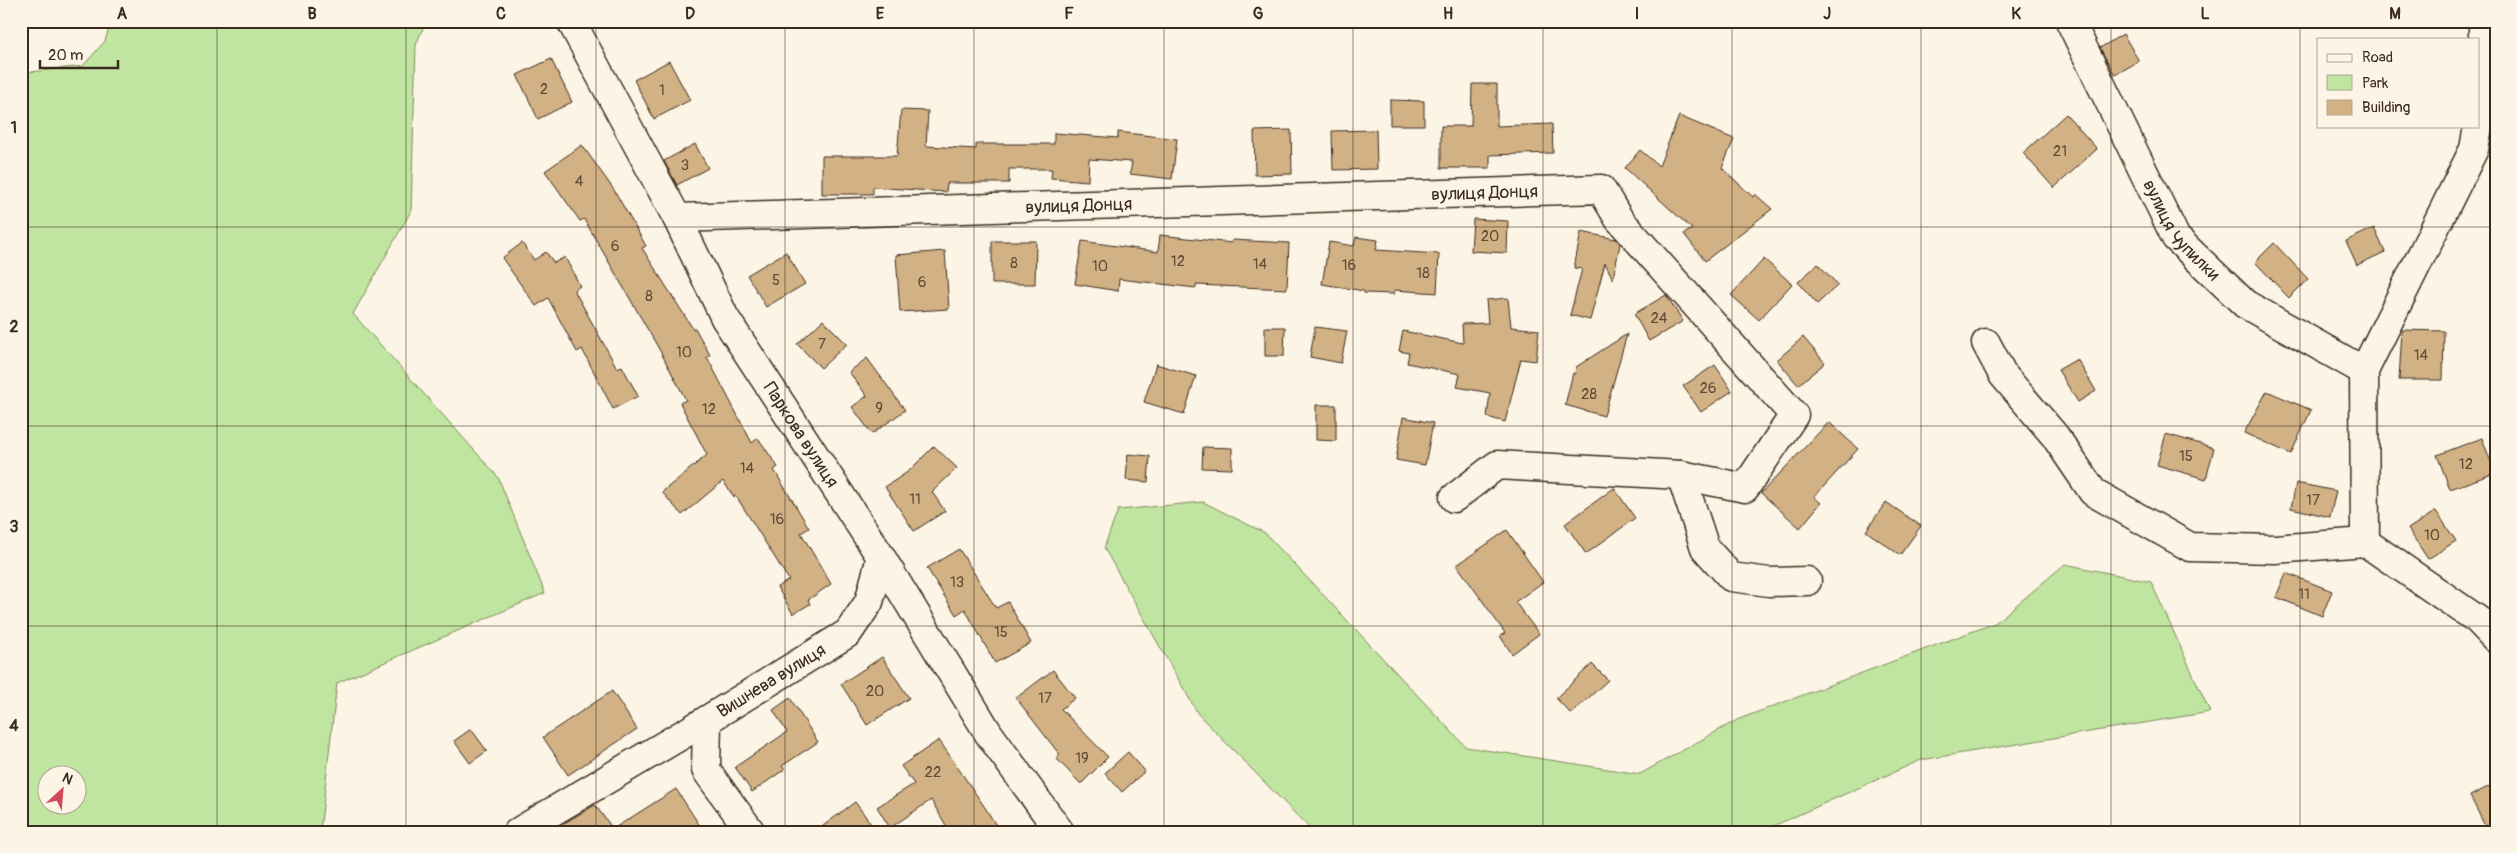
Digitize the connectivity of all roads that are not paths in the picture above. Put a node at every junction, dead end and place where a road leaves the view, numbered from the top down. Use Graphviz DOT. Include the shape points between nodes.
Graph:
graph roads {
  1 [pos="571,21"];
  2 [pos="2070,21"];
  3 [pos="2482,21"];
  4 [pos="2480,110"];
  5 [pos="2478,128"];
  6 [pos="676,218"];
  7 [pos="1986,344"];
  8 [pos="2364,371"];
  9 [pos="1681,475"];
  10 [pos="1454,498"];
  11 [pos="2365,542"];
  12 [pos="881,557"];
  13 [pos="1807,581"];
  14 [pos="2496,639"];
  15 [pos="707,720"];
  16 [pos="518,832"];
  17 [pos="751,832"];
  18 [pos="1060,832"];
  1 -- 6 [label="street, Паркова вулиця"];
  2 -- 8 [label="street, вулиця Чупилки" via="2176,238 2245,304"];
  3 -- 4 [label="street"];
  5 -- 8 [label="street" via="2474,149"];
  6 -- 9 [label="street, вулиця Донця" via="1601,189 1619,219 1794,415 1745,488"];
  6 -- 12 [label="street, Паркова вулиця" via="725,318"];
  7 -- 11 [label="street" via="2003,376 2055,436 2094,492 2190,547 2275,549"];
  8 -- 11 [label="street"];
  9 -- 10 [label="street, вулиця Донця" via="1497,465"];
  9 -- 13 [label="street" via="1705,548 1731,577 1769,582"];
  11 -- 14 [label="street" via="2478,620"];
  12 -- 15 [label="street, Вишнева вулиця" via="869,602 848,633"];
  12 -- 18 [label="street, Паркова вулиця" via="989,734"];
  15 -- 16 [label="street"];
  15 -- 17 [label="street, Вишнева вулиця" via="706,770"];
}
